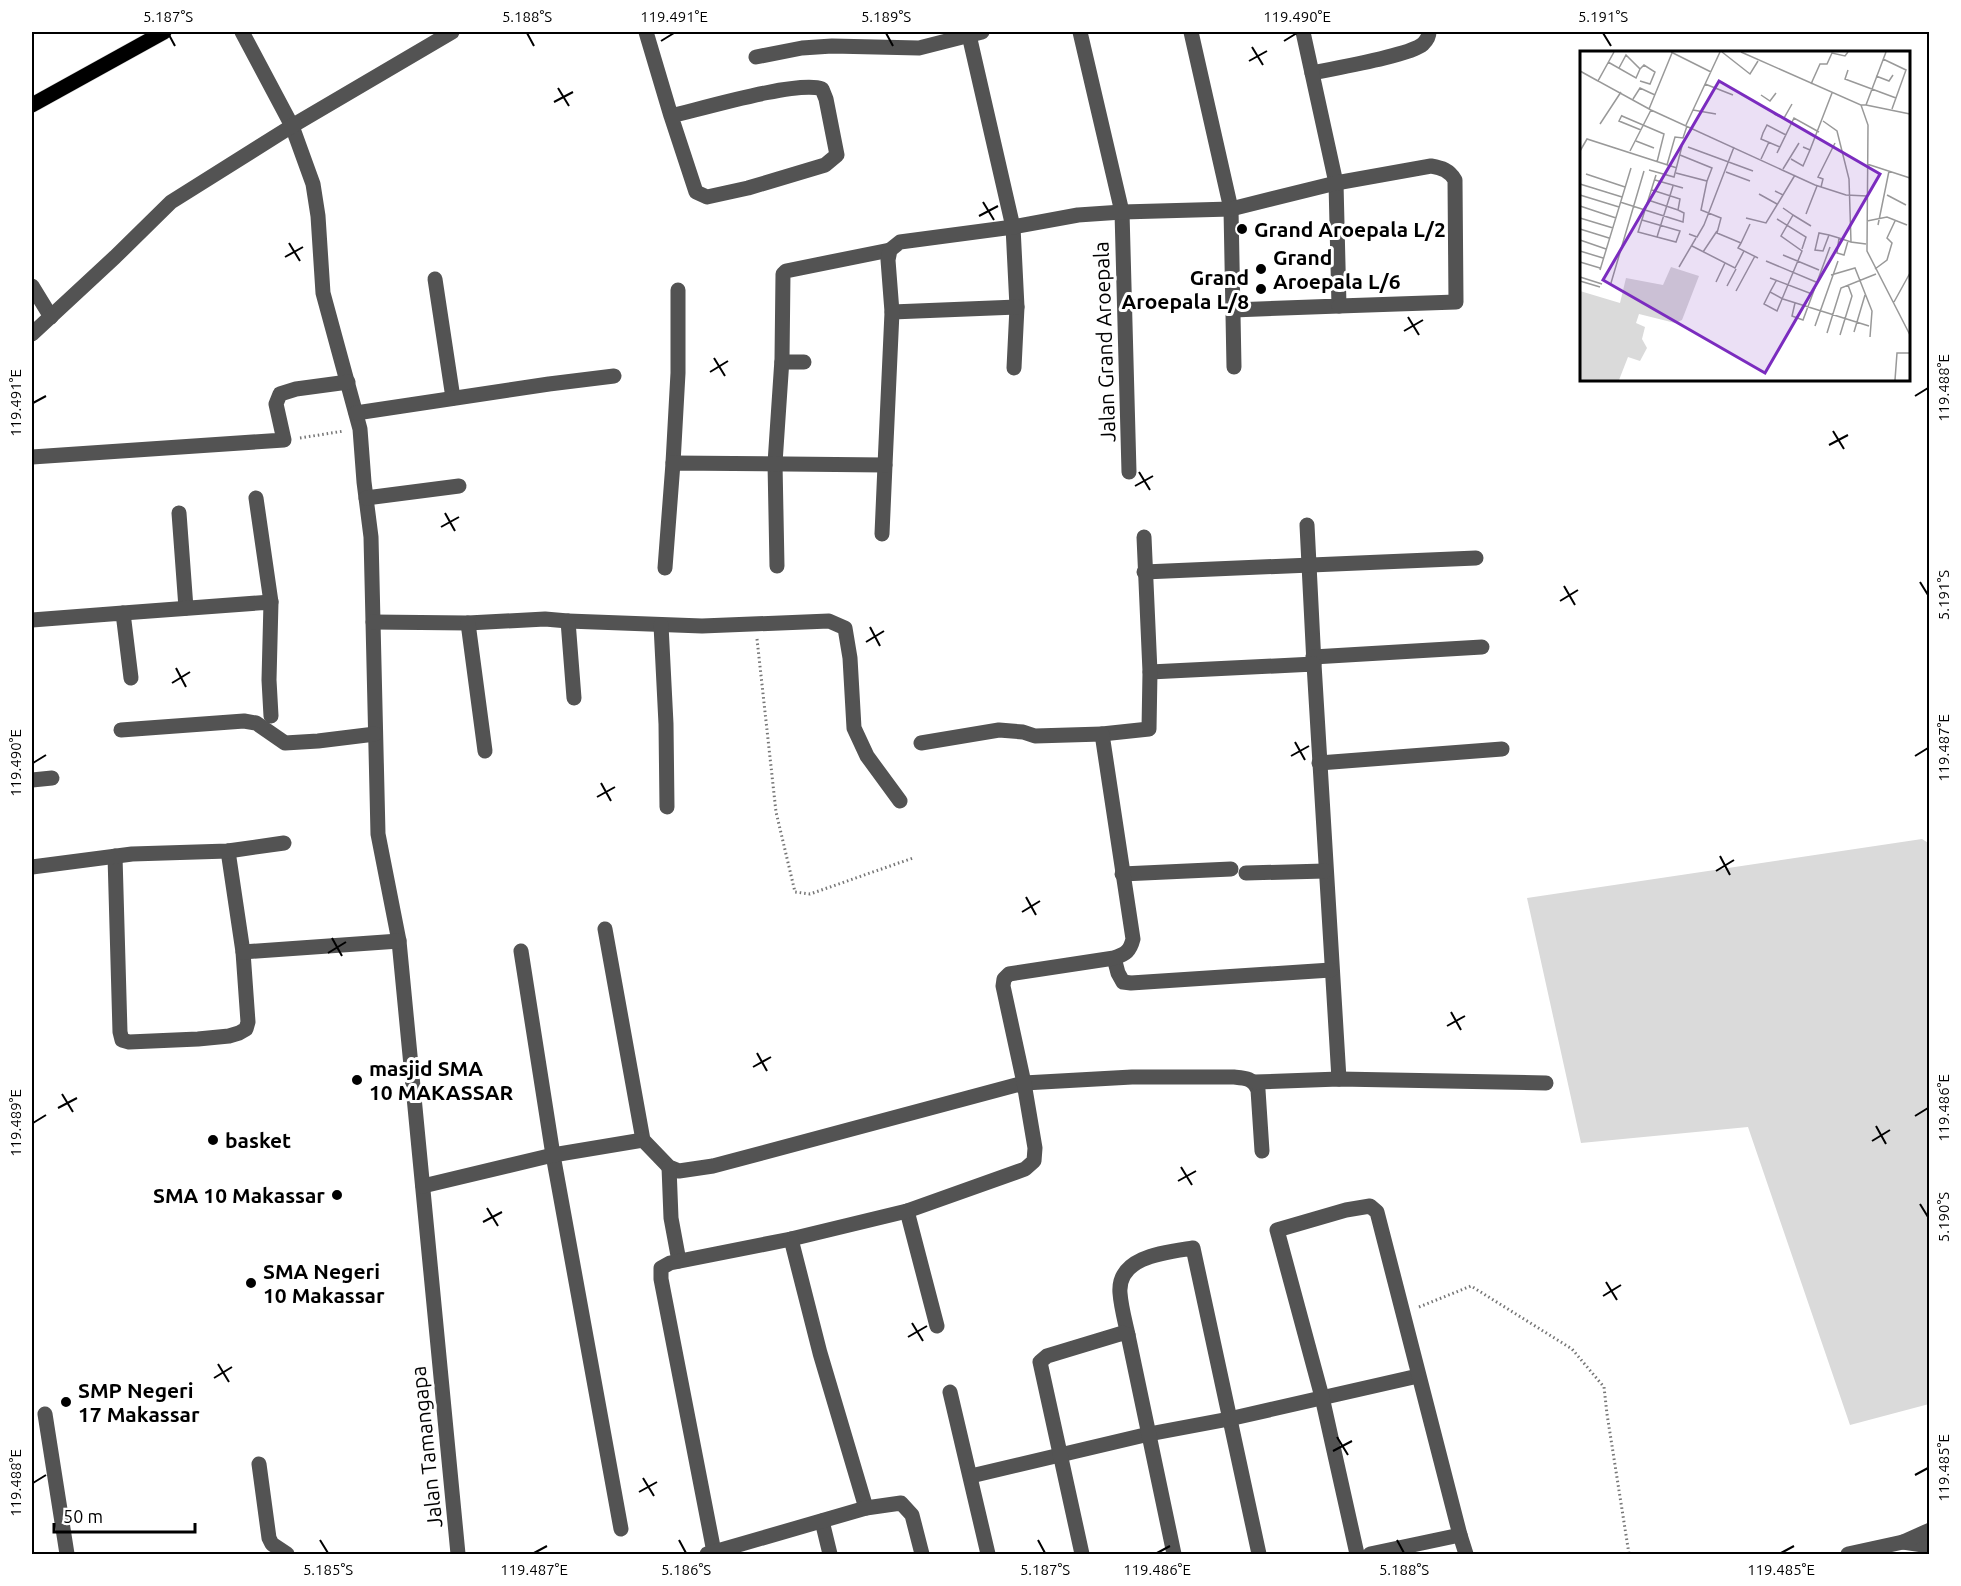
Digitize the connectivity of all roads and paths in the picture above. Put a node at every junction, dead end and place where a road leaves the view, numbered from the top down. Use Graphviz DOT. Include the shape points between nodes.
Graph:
graph roads {
  1 [pos="164,32"];
  2 [pos="242,32"];
  3 [pos="452,32"];
  4 [pos="646,32"];
  5 [pos="1080,32"];
  6 [pos="1191,32"];
  7 [pos="1303,32"];
  8 [pos="1429,32"];
  9 [pos="975,33"];
  10 [pos="756,57"];
  11 [pos="1312,73"];
  12 [pos="32,105"];
  13 [pos="671,116"];
  14 [pos="292,126"];
  15 [pos="1336,183"];
  16 [pos="1230,209"];
  17 [pos="1122,212"];
  18 [pos="1013,227"];
  19 [pos="890,250"];
  20 [pos="435,279"];
  21 [pos="32,286"];
  22 [pos="678,290"];
  23 [pos="1339,306"];
  24 [pos="1017,307"];
  25 [pos="1233,310"];
  26 [pos="892,312"];
  27 [pos="51,316"];
  28 [pos="32,334"];
  29 [pos="782,362"];
  30 [pos="804,362"];
  31 [pos="1234,367"];
  32 [pos="1014,368"];
  33 [pos="614,376"];
  34 [pos="348,382"];
  35 [pos="453,398"];
  36 [pos="356,412"];
  37 [pos="360,429"];
  38 [pos="284,440"];
  39 [pos="32,457"];
  40 [pos="775,463"];
  41 [pos="673,464"];
  42 [pos="885,465"];
  43 [pos="1129,472"];
  44 [pos="459,486"];
  45 [pos="256,498"];
  46 [pos="366,498"];
  47 [pos="179,513"];
  48 [pos="1307,525"];
  49 [pos="882,534"];
  50 [pos="1144,537"];
  51 [pos="1476,558"];
  52 [pos="777,566"];
  53 [pos="1308,566"];
  54 [pos="665,568"];
  55 [pos="1144,572"];
  56 [pos="271,602"];
  57 [pos="186,608"];
  58 [pos="123,613"];
  59 [pos="32,620"];
  60 [pos="568,621"];
  61 [pos="373,622"];
  62 [pos="468,623"];
  63 [pos="661,625"];
  64 [pos="755,625"];
  65 [pos="1482,647"];
  66 [pos="1314,661"];
  67 [pos="1150,672"];
  68 [pos="131,678"];
  69 [pos="574,698"];
  70 [pos="271,716"];
  71 [pos="121,730"];
  72 [pos="375,734"];
  73 [pos="1102,734"];
  74 [pos="921,743"];
  75 [pos="1502,749"];
  76 [pos="485,751"];
  77 [pos="1319,763"];
  78 [pos="52,778"];
  79 [pos="32,780"];
  80 [pos="900,801"];
  81 [pos="667,807"];
  82 [pos="284,843"];
  83 [pos="228,851"];
  84 [pos="115,856"];
  85 [pos="913,858"];
  86 [pos="32,867"];
  87 [pos="1231,869"];
  88 [pos="1325,871"];
  89 [pos="1122,873"];
  90 [pos="1246,873"];
  91 [pos="605,929"];
  92 [pos="399,941"];
  93 [pos="521,951"];
  94 [pos="243,952"];
  95 [pos="1114,958"];
  96 [pos="1331,970"];
  97 [pos="1339,1079"];
  98 [pos="1255,1082"];
  99 [pos="1024,1083"];
  100 [pos="1546,1083"];
  101 [pos="642,1140"];
  102 [pos="1262,1151"];
  103 [pos="553,1155"];
  104 [pos="669,1167"];
  105 [pos="423,1186"];
  106 [pos="907,1211"];
  107 [pos="791,1239"];
  108 [pos="679,1261"];
  109 [pos="1402,1314"];
  110 [pos="937,1326"];
  111 [pos="1128,1335"];
  112 [pos="1418,1376"];
  113 [pos="950,1392"];
  114 [pos="1322,1397"];
  115 [pos="45,1414"];
  116 [pos="1229,1419"];
  117 [pos="1149,1434"];
  118 [pos="1061,1454"];
  119 [pos="260,1464"];
  120 [pos="970,1476"];
  121 [pos="866,1508"];
  122 [pos="822,1521"];
  123 [pos="621,1529"];
  124 [pos="1929,1530"];
  125 [pos="1460,1535"];
  126 [pos="1904,1542"];
  127 [pos="1929,1546"];
  128 [pos="711,1553"];
  129 [pos="67,1554"];
  130 [pos="287,1554"];
  131 [pos="458,1554"];
  132 [pos="830,1554"];
  133 [pos="922,1554"];
  134 [pos="988,1554"];
  135 [pos="1082,1554"];
  136 [pos="1174,1554"];
  137 [pos="1259,1554"];
  138 [pos="1357,1554"];
  139 [pos="1370,1554"];
  140 [pos="1466,1554"];
  141 [pos="1629,1554"];
  142 [pos="1848,1554"];
  1 -- 12 [label="main road"];
  2 -- 14 [label="street, Jalan Tamangapa"];
  3 -- 14 [label="street"];
  4 -- 13 [label="street"];
  5 -- 17 [label="street, Jalan Grand Aroepala"];
  6 -- 16 [label="street"];
  7 -- 11 [label="street"];
  8 -- 11 [label="street" via="1424,43 1404,53"];
  9 -- 10 [label="street" via="919,48 832,46"];
  9 -- 18 [label="street"];
  11 -- 15 [label="street"];
  13 -- 13 [label="street" via="786,89 816,87 822,89 826,99 837,155 825,165 706,197 696,192"];
  14 -- 27 [label="street" via="171,202"];
  14 -- 34 [label="street, Jalan Tamangapa" via="313,184 323,293"];
  15 -- 16 [label="street, Jalan Grand Aroepala"];
  15 -- 23 [label="street"];
  15 -- 23 [label="street, Jalan Grand Aroepala" via="1431,166 1443,168 1455,180 1456,302"];
  16 -- 17 [label="street, Jalan Grand Aroepala"];
  16 -- 25 [label="street"];
  17 -- 18 [label="street, Jalan Grand Aroepala" via="1078,215"];
  17 -- 43 [label="street, Jalan Grand Aroepala"];
  18 -- 19 [label="street, Jalan Grand Aroepala" via="900,242"];
  18 -- 24 [label="street"];
  19 -- 26 [label="street"];
  19 -- 29 [label="street, Jalan Grand Aroepala" via="783,274"];
  20 -- 35 [label="street"];
  21 -- 27 [label="street"];
  22 -- 41 [label="street"];
  23 -- 25 [label="street, Jalan Grand Aroepala"];
  24 -- 26 [label="street"];
  24 -- 32 [label="street"];
  25 -- 31 [label="street"];
  26 -- 42 [label="street"];
  27 -- 28 [label="street"];
  29 -- 30 [label="street"];
  29 -- 40 [label="street"];
  33 -- 35 [label="street"];
  34 -- 36 [label="street, Jalan Tamangapa"];
  34 -- 38 [label="street" via="280,394 276,404"];
  35 -- 36 [label="street"];
  36 -- 37 [label="street, Jalan Tamangapa"];
  37 -- 38 [label="path"];
  37 -- 46 [label="street, Jalan Tamangapa"];
  38 -- 39 [label="street"];
  40 -- 41 [label="street"];
  40 -- 42 [label="street"];
  40 -- 52 [label="street"];
  41 -- 54 [label="street"];
  42 -- 49 [label="street"];
  44 -- 46 [label="street"];
  45 -- 56 [label="street"];
  46 -- 61 [label="street, Jalan Tamangapa"];
  47 -- 57 [label="street"];
  48 -- 53 [label="street"];
  50 -- 55 [label="street"];
  51 -- 53 [label="street"];
  53 -- 55 [label="street"];
  53 -- 66 [label="street"];
  55 -- 67 [label="street"];
  56 -- 57 [label="street"];
  56 -- 70 [label="street"];
  57 -- 58 [label="street"];
  58 -- 59 [label="street"];
  58 -- 68 [label="street"];
  60 -- 62 [label="street"];
  60 -- 63 [label="street"];
  60 -- 69 [label="street"];
  61 -- 62 [label="street"];
  61 -- 72 [label="street, Jalan Tamangapa"];
  62 -- 76 [label="street"];
  63 -- 64 [label="street"];
  63 -- 81 [label="street"];
  64 -- 80 [label="street" via="829,621 845,628 854,728 867,756"];
  64 -- 85 [label="path" via="776,812 795,892 810,894"];
  65 -- 66 [label="street"];
  66 -- 67 [label="street"];
  66 -- 77 [label="street"];
  67 -- 73 [label="street" via="1149,729"];
  71 -- 72 [label="street" via="244,721 256,723 285,743"];
  72 -- 92 [label="street, Jalan Tamangapa" via="378,834"];
  73 -- 74 [label="street" via="1035,736 999,730"];
  73 -- 89 [label="street"];
  75 -- 77 [label="street"];
  77 -- 88 [label="street"];
  78 -- 79 [label="street"];
  82 -- 83 [label="street"];
  83 -- 84 [label="street"];
  83 -- 94 [label="street"];
  84 -- 86 [label="street"];
  84 -- 94 [label="street" via="122,1040 198,1039 229,1036 246,1029"];
  87 -- 89 [label="street"];
  88 -- 90 [label="street"];
  88 -- 96 [label="street"];
  89 -- 95 [label="street" via="1133,939 1130,950"];
  91 -- 101 [label="street"];
  92 -- 94 [label="street"];
  92 -- 105 [label="street, Jalan Tamangapa"];
  93 -- 103 [label="street"];
  95 -- 96 [label="street" via="1123,982 1131,983"];
  95 -- 99 [label="street" via="1009,974 1004,979"];
  96 -- 97 [label="street"];
  97 -- 98 [label="street"];
  97 -- 100 [label="street"];
  98 -- 99 [label="street" via="1234,1077 1132,1077"];
  98 -- 102 [label="street"];
  99 -- 104 [label="street" via="713,1166 679,1170"];
  99 -- 106 [label="street" via="1034,1161 1025,1169"];
  101 -- 103 [label="street"];
  101 -- 104 [label="street"];
  103 -- 105 [label="street"];
  103 -- 123 [label="street"];
  104 -- 108 [label="street" via="671,1218"];
  105 -- 131 [label="street, Jalan Tamangapa"];
  106 -- 107 [label="street"];
  106 -- 110 [label="street"];
  107 -- 108 [label="street"];
  107 -- 121 [label="street"];
  108 -- 128 [label="street" via="665,1264 660,1272"];
  109 -- 112 [label="street"];
  109 -- 114 [label="street" via="1377,1212 1370,1206 1277,1230"];
  109 -- 141 [label="path" via="1471,1286 1572,1349 1604,1387"];
  111 -- 116 [label="street" via="1120,1291 1122,1276 1146,1257 1193,1248"];
  111 -- 117 [label="street"];
  111 -- 118 [label="street" via="1047,1356 1040,1362"];
  112 -- 114 [label="street"];
  112 -- 125 [label="street"];
  113 -- 120 [label="street"];
  114 -- 116 [label="street"];
  114 -- 138 [label="street"];
  115 -- 129 [label="street"];
  116 -- 117 [label="street"];
  116 -- 137 [label="street"];
  117 -- 118 [label="street"];
  117 -- 136 [label="street"];
  118 -- 120 [label="street"];
  118 -- 135 [label="street"];
  119 -- 130 [label="street" via="269,1538"];
  120 -- 134 [label="street"];
  121 -- 122 [label="street"];
  121 -- 133 [label="street" via="901,1503 912,1515"];
  122 -- 128 [label="street"];
  122 -- 132 [label="street"];
  124 -- 126 [label="street"];
  125 -- 139 [label="street"];
  125 -- 140 [label="street"];
  126 -- 127 [label="street"];
  126 -- 142 [label="street"];
}
